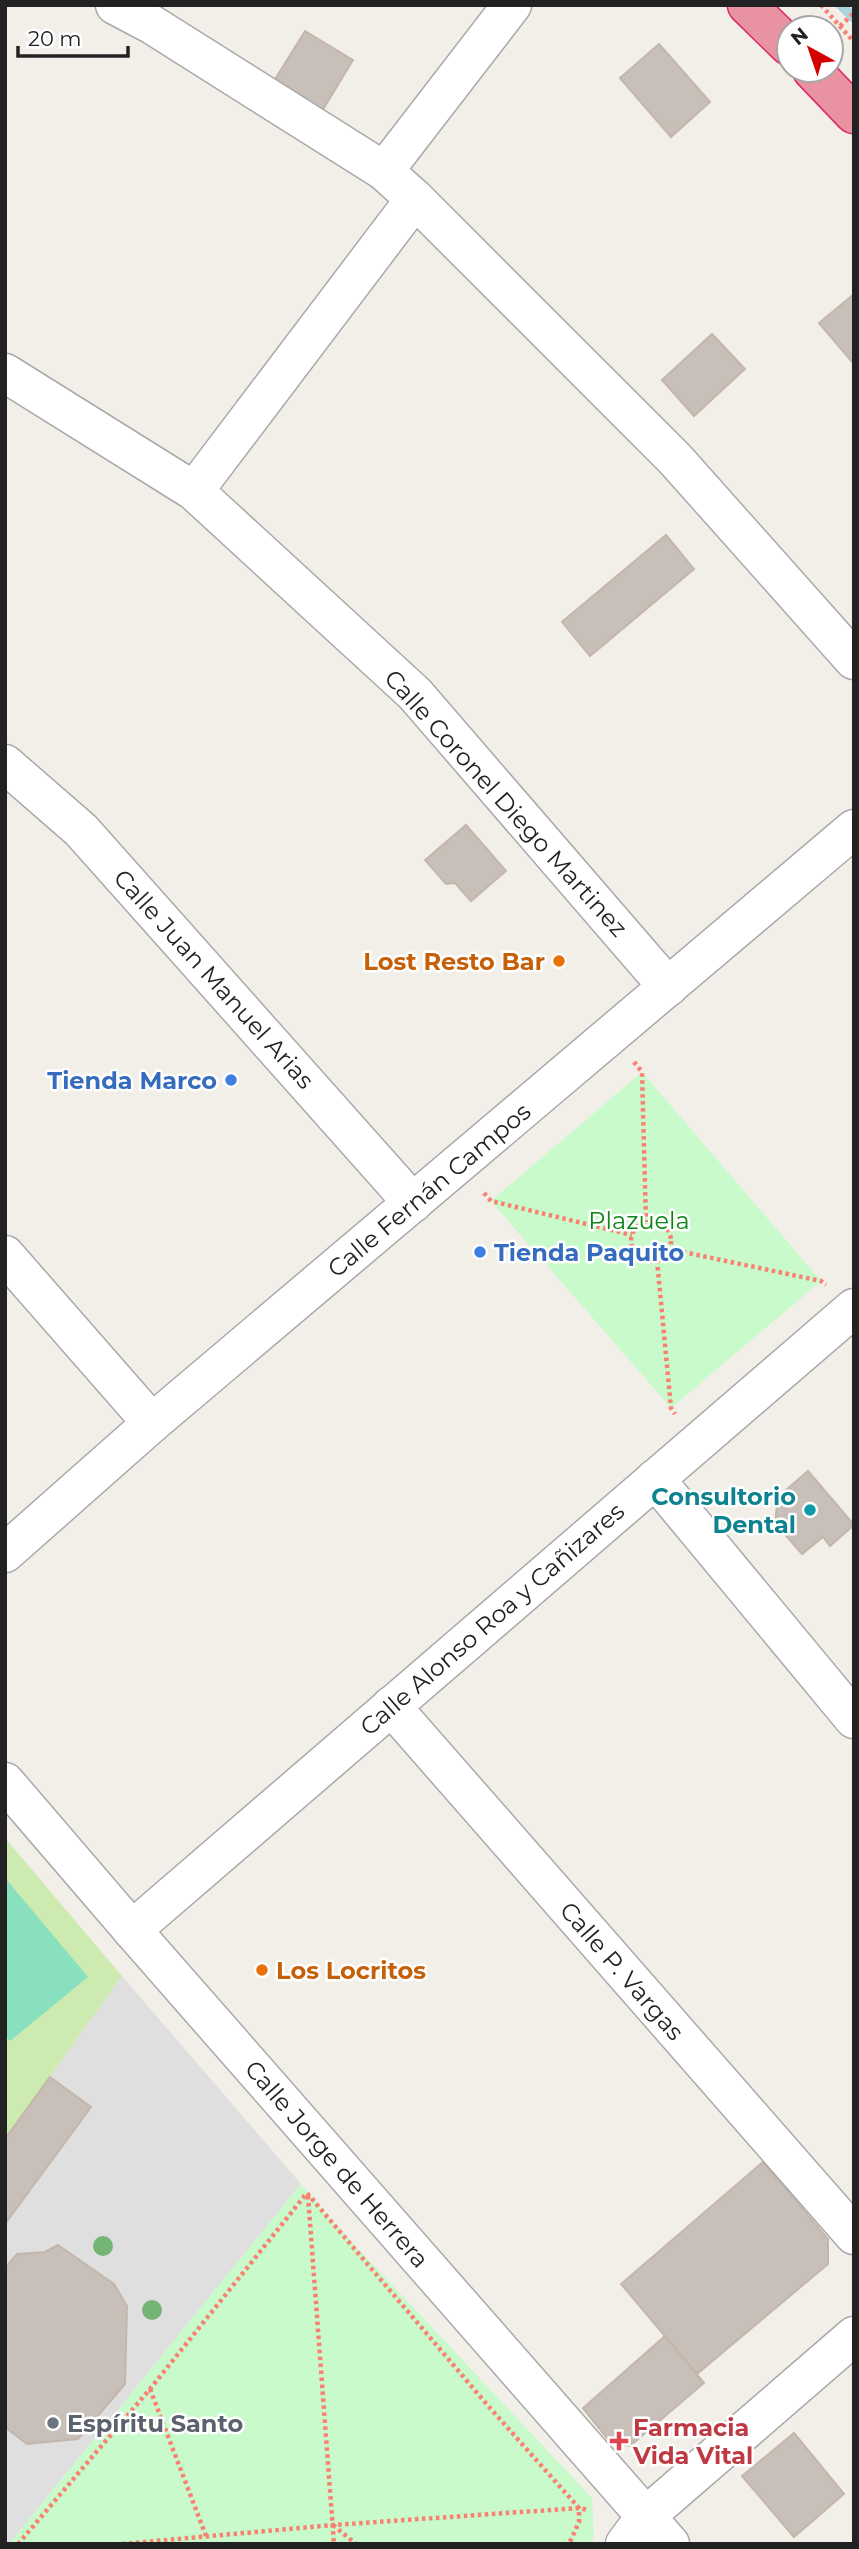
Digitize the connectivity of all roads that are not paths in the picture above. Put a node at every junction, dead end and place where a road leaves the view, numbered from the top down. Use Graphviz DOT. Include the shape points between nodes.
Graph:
graph roads {
  1 [pos="115,5"];
  2 [pos="512,5"];
  3 [pos="747,5"];
  4 [pos="775,32"];
  5 [pos="825,84"];
  6 [pos="854,114"];
  7 [pos="384,171"];
  8 [pos="415,199"];
  9 [pos="5,373"];
  10 [pos="194,491"];
  11 [pos="854,660"];
  12 [pos="5,764"];
  13 [pos="854,829"];
  14 [pos="668,987"];
  15 [pos="413,1203"];
  16 [pos="5,1255"];
  17 [pos="852,1309"];
  18 [pos="152,1423"];
  19 [pos="654,1479"];
  20 [pos="5,1553"];
  21 [pos="391,1706"];
  22 [pos="854,1719"];
  23 [pos="5,1782"];
  24 [pos="132,1930"];
  25 [pos="854,2235"];
  26 [pos="854,2336"];
  27 [pos="647,2534"];
  1 -- 7 [label="street"];
  2 -- 7 [label="street"];
  3 -- 4 [label="highway"];
  5 -- 6 [label="highway"];
  7 -- 8 [label="street"];
  8 -- 10 [label="street"];
  8 -- 11 [label="street" via="675,459"];
  9 -- 10 [label="street, Calle Coronel Diego Martinez"];
  10 -- 14 [label="street, Calle Coronel Diego Martinez" via="415,694"];
  12 -- 15 [label="street, Calle Juan Manuel Arias" via="81,830"];
  13 -- 14 [label="street, Calle Fernán Campos"];
  14 -- 15 [label="street, Calle Fernán Campos"];
  15 -- 18 [label="street, Calle Fernán Campos"];
  16 -- 18 [label="street"];
  17 -- 19 [label="street, Calle Alonso Roa y Cañizares"];
  18 -- 20 [label="street, Calle Fernán Campos"];
  19 -- 21 [label="street, Calle Alonso Roa y Cañizares"];
  19 -- 22 [label="street"];
  21 -- 24 [label="street, Calle Alonso Roa y Cañizares"];
  21 -- 25 [label="street, Calle P. Vargas"];
  23 -- 24 [label="street, Calle Jorge de Herrera"];
  24 -- 27 [label="street, Calle Jorge de Herrera"];
  26 -- 27 [label="street"];
}
